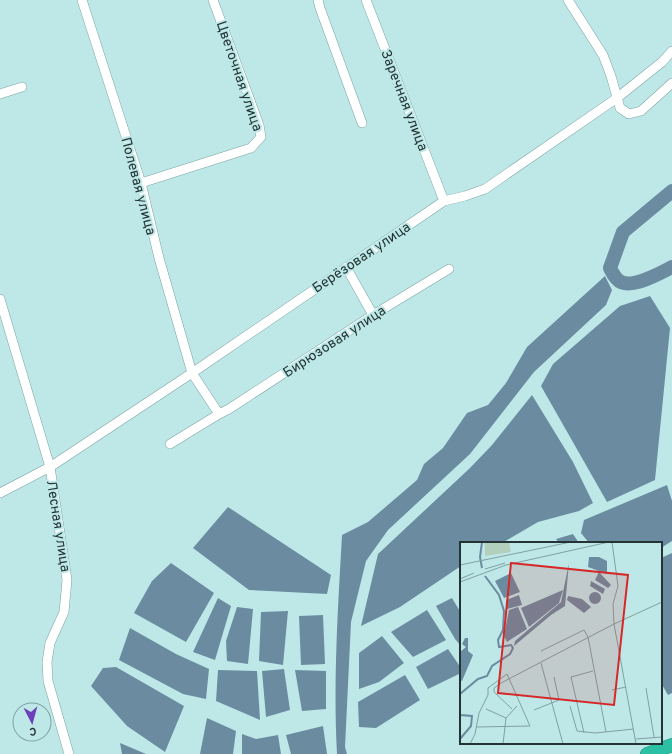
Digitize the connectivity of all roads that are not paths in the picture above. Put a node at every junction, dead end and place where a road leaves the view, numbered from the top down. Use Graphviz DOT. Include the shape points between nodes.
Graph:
graph roads {
  1 [pos="82,0"];
  2 [pos="213,0"];
  3 [pos="318,0"];
  4 [pos="366,0"];
  5 [pos="568,0"];
  6 [pos="672,51"];
  7 [pos="672,83"];
  8 [pos="22,87"];
  9 [pos="0,94"];
  10 [pos="617,98"];
  11 [pos="362,123"];
  12 [pos="141,183"];
  13 [pos="444,200"];
  14 [pos="346,267"];
  15 [pos="449,269"];
  16 [pos="0,299"];
  17 [pos="373,315"];
  18 [pos="192,373"];
  19 [pos="219,414"];
  20 [pos="170,444"];
  21 [pos="50,467"];
  22 [pos="0,494"];
  23 [pos="672,745"];
  24 [pos="69,754"];
  25 [pos="647,754"];
  1 -- 12 [label="street, Полевая улица"];
  2 -- 12 [label="street, Цветочная улица" via="261,137 251,148"];
  3 -- 11 [label="street"];
  4 -- 13 [label="street, Заречная улица"];
  5 -- 10 [label="street" via="602,54"];
  6 -- 10 [label="street, Берёзовая улица"];
  7 -- 10 [label="street" via="641,111 629,114 620,108"];
  8 -- 9 [label="street"];
  10 -- 13 [label="street, Берёзовая улица" via="485,189"];
  12 -- 18 [label="street, Полевая улица" via="158,258"];
  13 -- 14 [label="street, Берёзовая улица"];
  14 -- 17 [label="street"];
  14 -- 18 [label="street, Берёзовая улица"];
  15 -- 17 [label="street, Бирюзовая улица"];
  16 -- 21 [label="street, Лесная улица"];
  17 -- 19 [label="street, Бирюзовая улица"];
  18 -- 19 [label="street"];
  18 -- 21 [label="street, Берёзовая улица"];
  19 -- 20 [label="street, Бирюзовая улица"];
  21 -- 22 [label="street, Берёзовая улица"];
  21 -- 24 [label="street, Лесная улица" via="68,580 64,612 50,643 48,681"];
  23 -- 25 [label="highway"];
}
